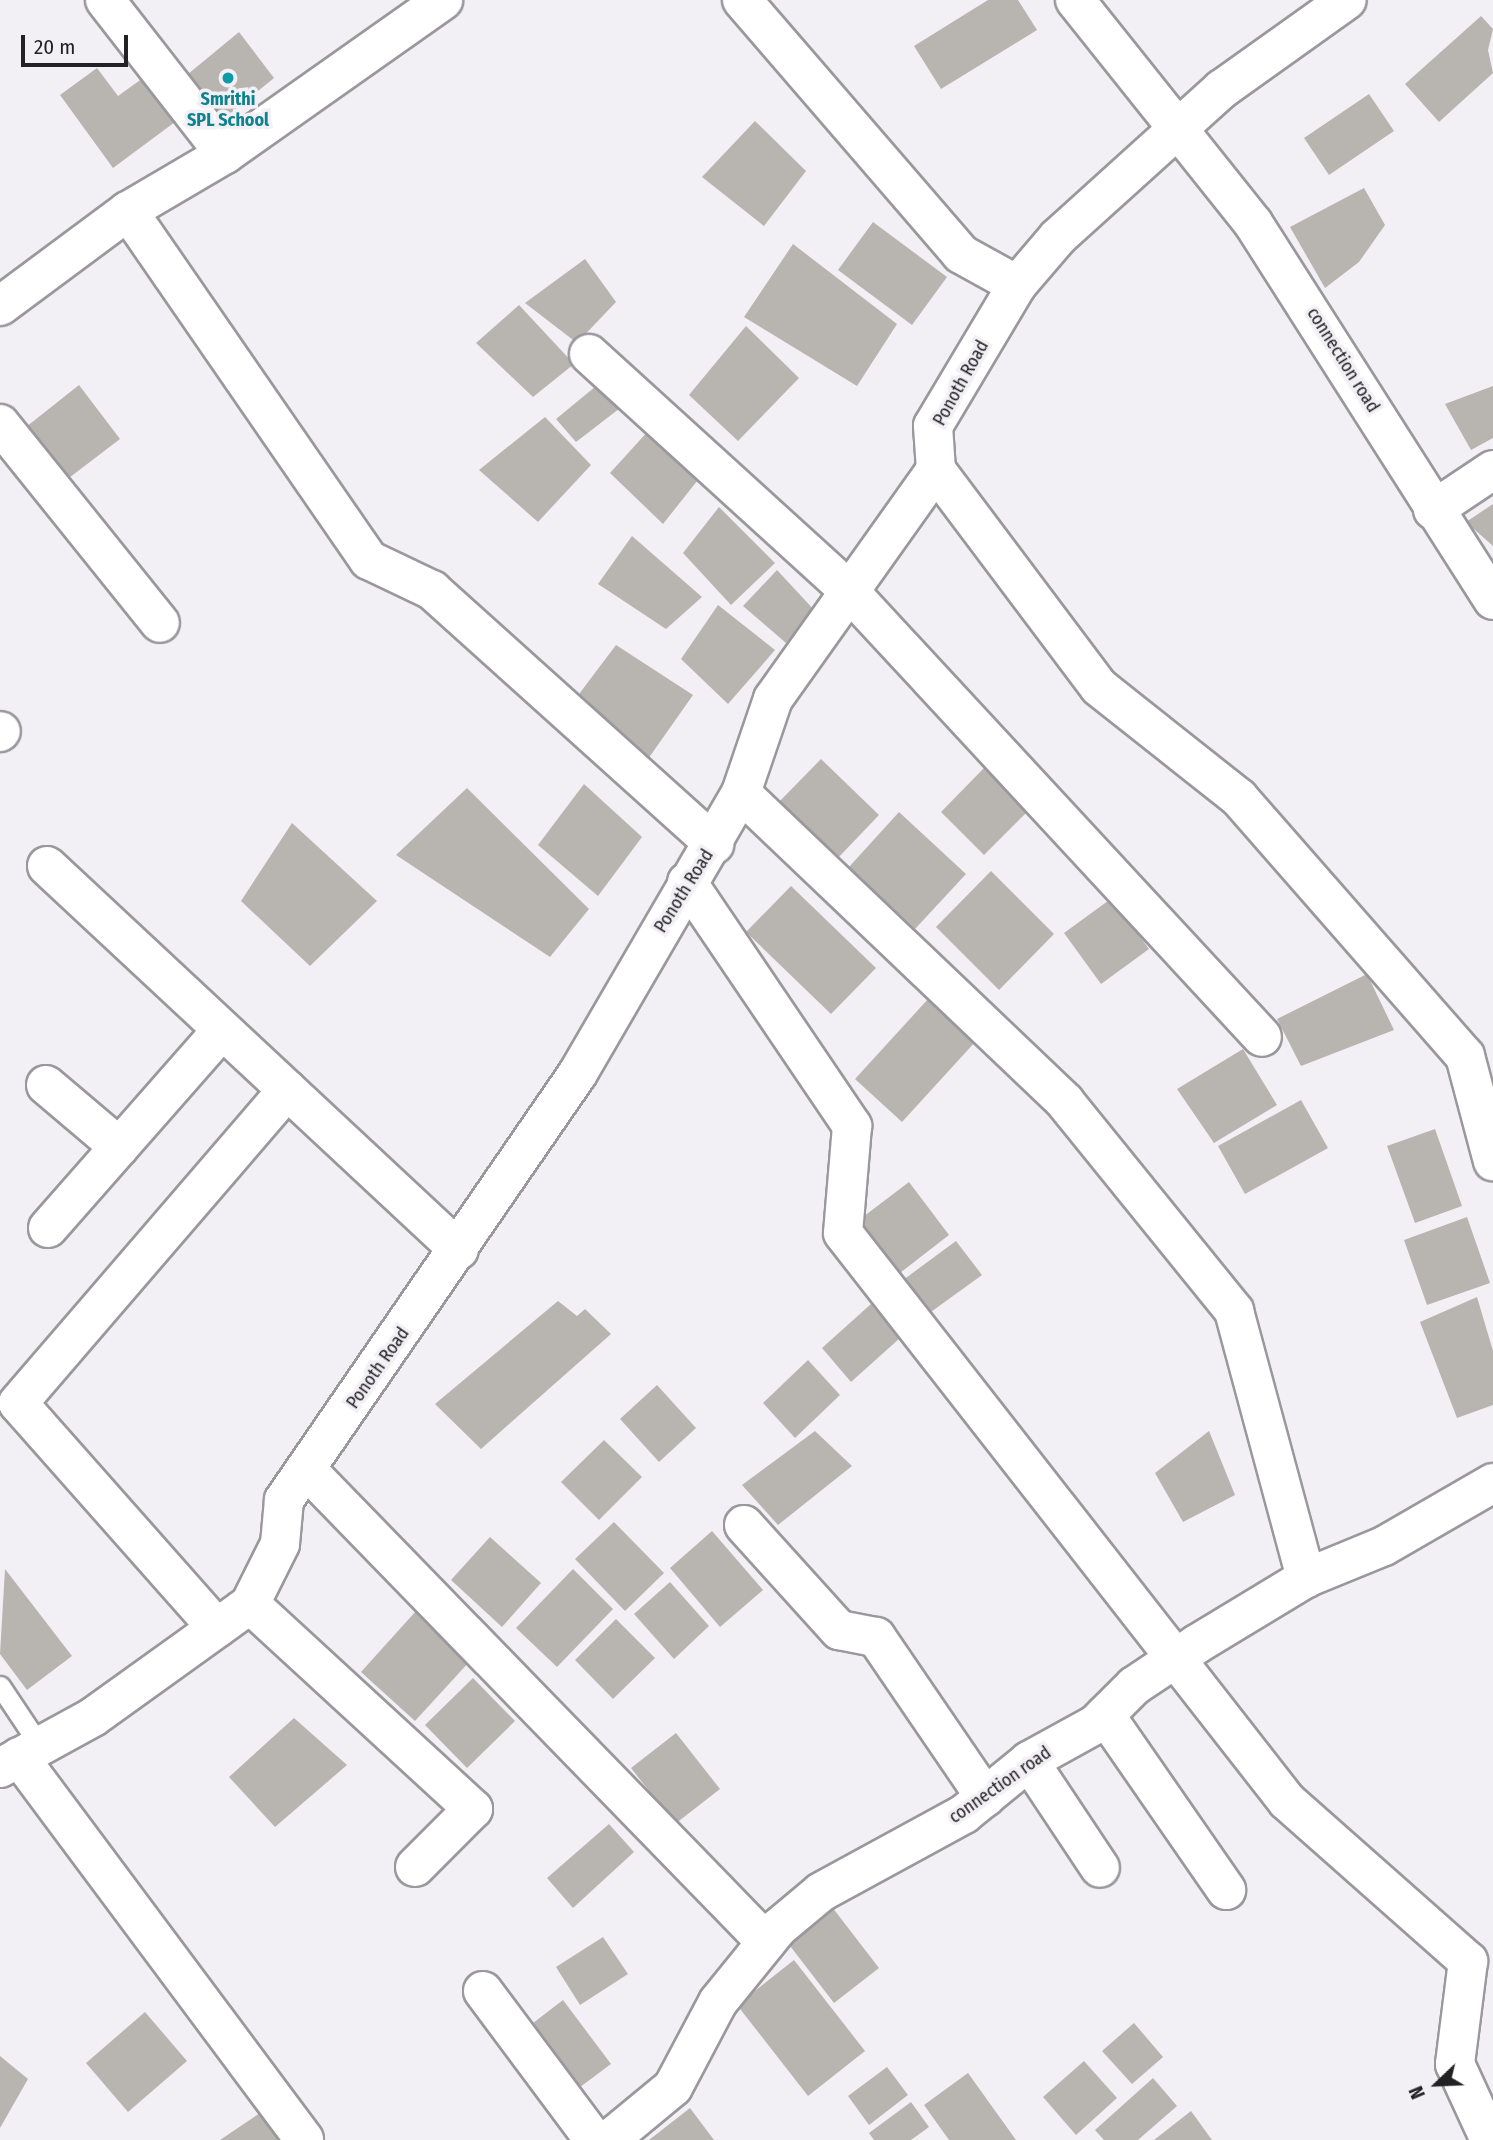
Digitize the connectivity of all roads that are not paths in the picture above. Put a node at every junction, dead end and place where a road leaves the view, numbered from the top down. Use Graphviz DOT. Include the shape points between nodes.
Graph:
graph roads {
  1 [pos="105,0"];
  2 [pos="443,0"];
  3 [pos="742,0"];
  4 [pos="1075,0"];
  5 [pos="1348,0"];
  6 [pos="1177,130"];
  7 [pos="225,154"];
  8 [pos="128,211"];
  9 [pos="1017,285"];
  10 [pos="0,306"];
  11 [pos="589,354"];
  12 [pos="0,424"];
  13 [pos="936,470"];
  14 [pos="1493,470"];
  15 [pos="1433,510"];
  16 [pos="848,590"];
  17 [pos="1493,600"];
  18 [pos="160,623"];
  19 [pos="741,793"];
  20 [pos="713,844"];
  21 [pos="47,866"];
  22 [pos="687,882"];
  23 [pos="222,1030"];
  24 [pos="1262,1037"];
  25 [pos="1479,1047"];
  26 [pos="46,1085"];
  27 [pos="287,1090"];
  28 [pos="119,1147"];
  29 [pos="1493,1161"];
  30 [pos="48,1228"];
  31 [pos="459,1250"];
  32 [pos="306,1469"];
  33 [pos="1493,1483"];
  34 [pos="744,1525"];
  35 [pos="1306,1578"];
  36 [pos="250,1604"];
  37 [pos="217,1628"];
  38 [pos="1175,1659"];
  39 [pos="0,1686"];
  40 [pos="1105,1715"];
  41 [pos="20,1757"];
  42 [pos="1029,1761"];
  43 [pos="985,1797"];
  44 [pos="415,1867"];
  45 [pos="1100,1868"];
  46 [pos="1226,1890"];
  47 [pos="766,1942"];
  48 [pos="1481,1955"];
  49 [pos="483,1991"];
  50 [pos="304,2140"];
  51 [pos="594,2140"];
  52 [pos="609,2140"];
  53 [pos="1490,2140"];
  1 -- 7 [label="street"];
  2 -- 7 [label="street"];
  3 -- 9 [label="street" via="961,254"];
  4 -- 6 [label="street, connection road"];
  5 -- 6 [label="street, Ponoth Road" via="1296,32"];
  6 -- 9 [label="street, Ponoth Road" via="1058,237"];
  6 -- 15 [label="street, connection road" via="1253,223 1314,313"];
  7 -- 8 [label="street"];
  8 -- 10 [label="street"];
  8 -- 20 [label="street" via="369,560 432,590"];
  9 -- 13 [label="street, Ponoth Road" via="933,426"];
  11 -- 16 [label="street"];
  12 -- 18 [label="street"];
  13 -- 16 [label="street, Ponoth Road"];
  13 -- 25 [label="street" via="1099,687 1239,798"];
  14 -- 15 [label="street"];
  15 -- 17 [label="street, connection road"];
  16 -- 19 [label="street, Ponoth Road" via="773,699"];
  16 -- 24 [label="street"];
  19 -- 20 [label="street, Ponoth Road"];
  19 -- 35 [label="street" via="1065,1101 1234,1311"];
  20 -- 22 [label="street, Ponoth Road"];
  21 -- 23 [label="street"];
  22 -- 31 [label="street, Ponoth Road" via="578,1073"];
  22 -- 38 [label="street" via="852,1126 843,1233"];
  23 -- 27 [label="street"];
  23 -- 28 [label="street"];
  25 -- 29 [label="street"];
  26 -- 28 [label="street"];
  27 -- 31 [label="street"];
  27 -- 37 [label="street" via="18,1403"];
  28 -- 30 [label="street"];
  31 -- 32 [label="street, Ponoth Road"];
  32 -- 36 [label="street, Ponoth Road" via="284,1500 279,1544"];
  32 -- 47 [label="street"];
  33 -- 35 [label="street, connection road" via="1384,1546"];
  34 -- 43 [label="street" via="839,1630 876,1637"];
  35 -- 38 [label="street, connection road"];
  36 -- 37 [label="street, Ponoth Road"];
  36 -- 44 [label="street" via="473,1809"];
  37 -- 41 [label="street, Ponoth Road" via="93,1717"];
  38 -- 40 [label="street, connection road"];
  38 -- 48 [label="street" via="1287,1801"];
  39 -- 41 [label="lane"];
  40 -- 42 [label="street, connection road"];
  40 -- 46 [label="street"];
  41 -- 50 [label="street"];
  42 -- 43 [label="street, connection road"];
  42 -- 45 [label="street"];
  43 -- 47 [label="street, connection road" via="821,1892"];
  47 -- 52 [label="street, connection road" via="718,2002 673,2087"];
  48 -- 53 [label="street" via="1455,2064"];
  49 -- 51 [label="street"];
}
